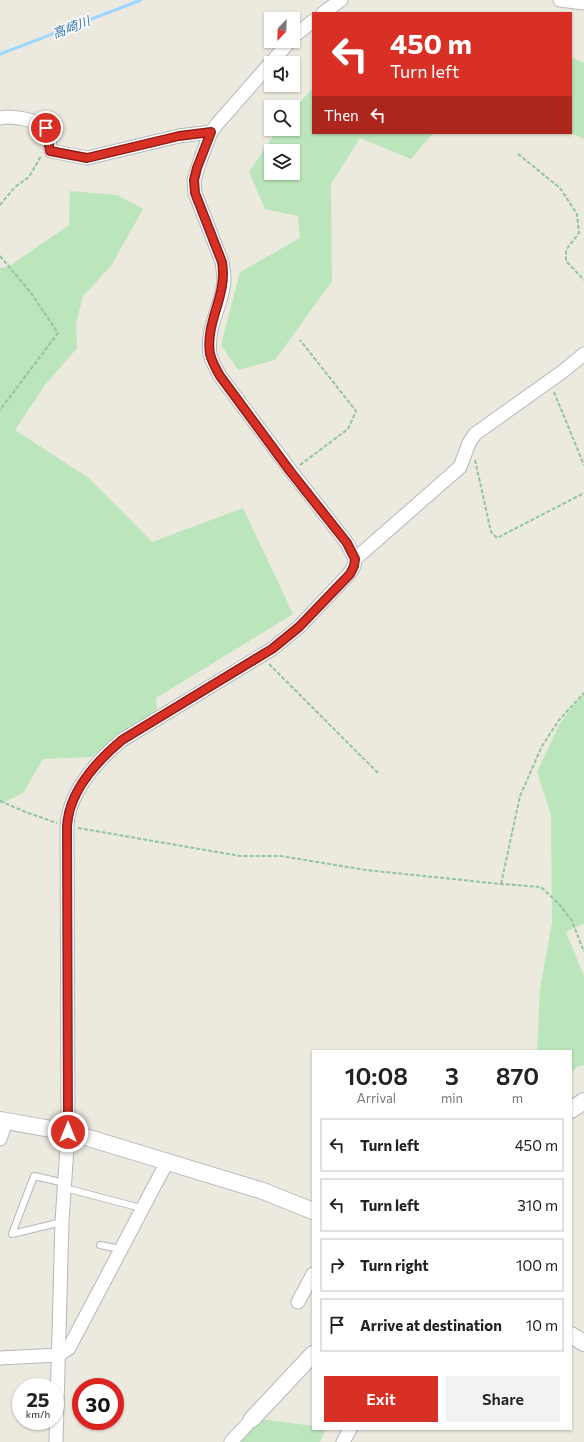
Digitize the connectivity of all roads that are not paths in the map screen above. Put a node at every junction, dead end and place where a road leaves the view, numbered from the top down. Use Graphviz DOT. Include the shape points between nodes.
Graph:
graph roads {
  1 [pos="341,0"];
  2 [pos="560,0"];
  3 [pos="584,3"];
  4 [pos="324,12"];
  5 [pos="312,22"];
  6 [pos="300,31"];
  7 [pos="284,48"];
  8 [pos="0,118"];
  9 [pos="211,132"];
  10 [pos="584,354"];
  11 [pos="355,559"];
  12 [pos="584,1101"];
  13 [pos="572,1109"];
  14 [pos="3,1121"];
  15 [pos="68,1132"];
  16 [pos="0,1139"];
  17 [pos="167,1162"];
  18 [pos="65,1186"];
  19 [pos="141,1208"];
  20 [pos="312,1211"];
  21 [pos="62,1222"];
  22 [pos="100,1245"];
  23 [pos="120,1249"];
  24 [pos="312,1276"];
  25 [pos="298,1302"];
  26 [pos="572,1336"];
  27 [pos="584,1343"];
  28 [pos="58,1355"];
  29 [pos="312,1355"];
  30 [pos="0,1358"];
  31 [pos="252,1419"];
  32 [pos="349,1430"];
  33 [pos="56,1442"];
  34 [pos="231,1442"];
  35 [pos="343,1442"];
  1 -- 4 [label="street"];
  2 -- 3 [label="street"];
  5 -- 6 [label="street"];
  7 -- 9 [label="street"];
  8 -- 9 [label="street" via="5,116 38,122 46,128 50,151 87,158 179,136"];
  9 -- 11 [label="street" via="194,180 195,193 222,262 223,271 222,292 211,327 210,354 220,376 347,543"];
  10 -- 11 [label="street" via="475,434 460,468"];
  11 -- 15 [label="street" via="350,574 299,627 261,656 122,740 96,766 77,792 71,804 67,826"];
  12 -- 13 [label="street"];
  14 -- 15 [label="street"];
  14 -- 16 [label="street"];
  15 -- 17 [label="street"];
  15 -- 18 [label="street"];
  17 -- 19 [label="street"];
  17 -- 20 [label="street" via="263,1191"];
  18 -- 19 [label="lane"];
  18 -- 21 [label="street"];
  18 -- 21 [label="lane" via="34,1176 12,1234"];
  19 -- 23 [label="street"];
  21 -- 28 [label="street"];
  22 -- 23 [label="lane"];
  23 -- 28 [label="street" via="69,1348"];
  24 -- 25 [label="street"];
  26 -- 27 [label="street"];
  28 -- 30 [label="street"];
  28 -- 33 [label="street"];
  29 -- 31 [label="street"];
  31 -- 34 [label="street"];
  32 -- 35 [label="street"];
}
